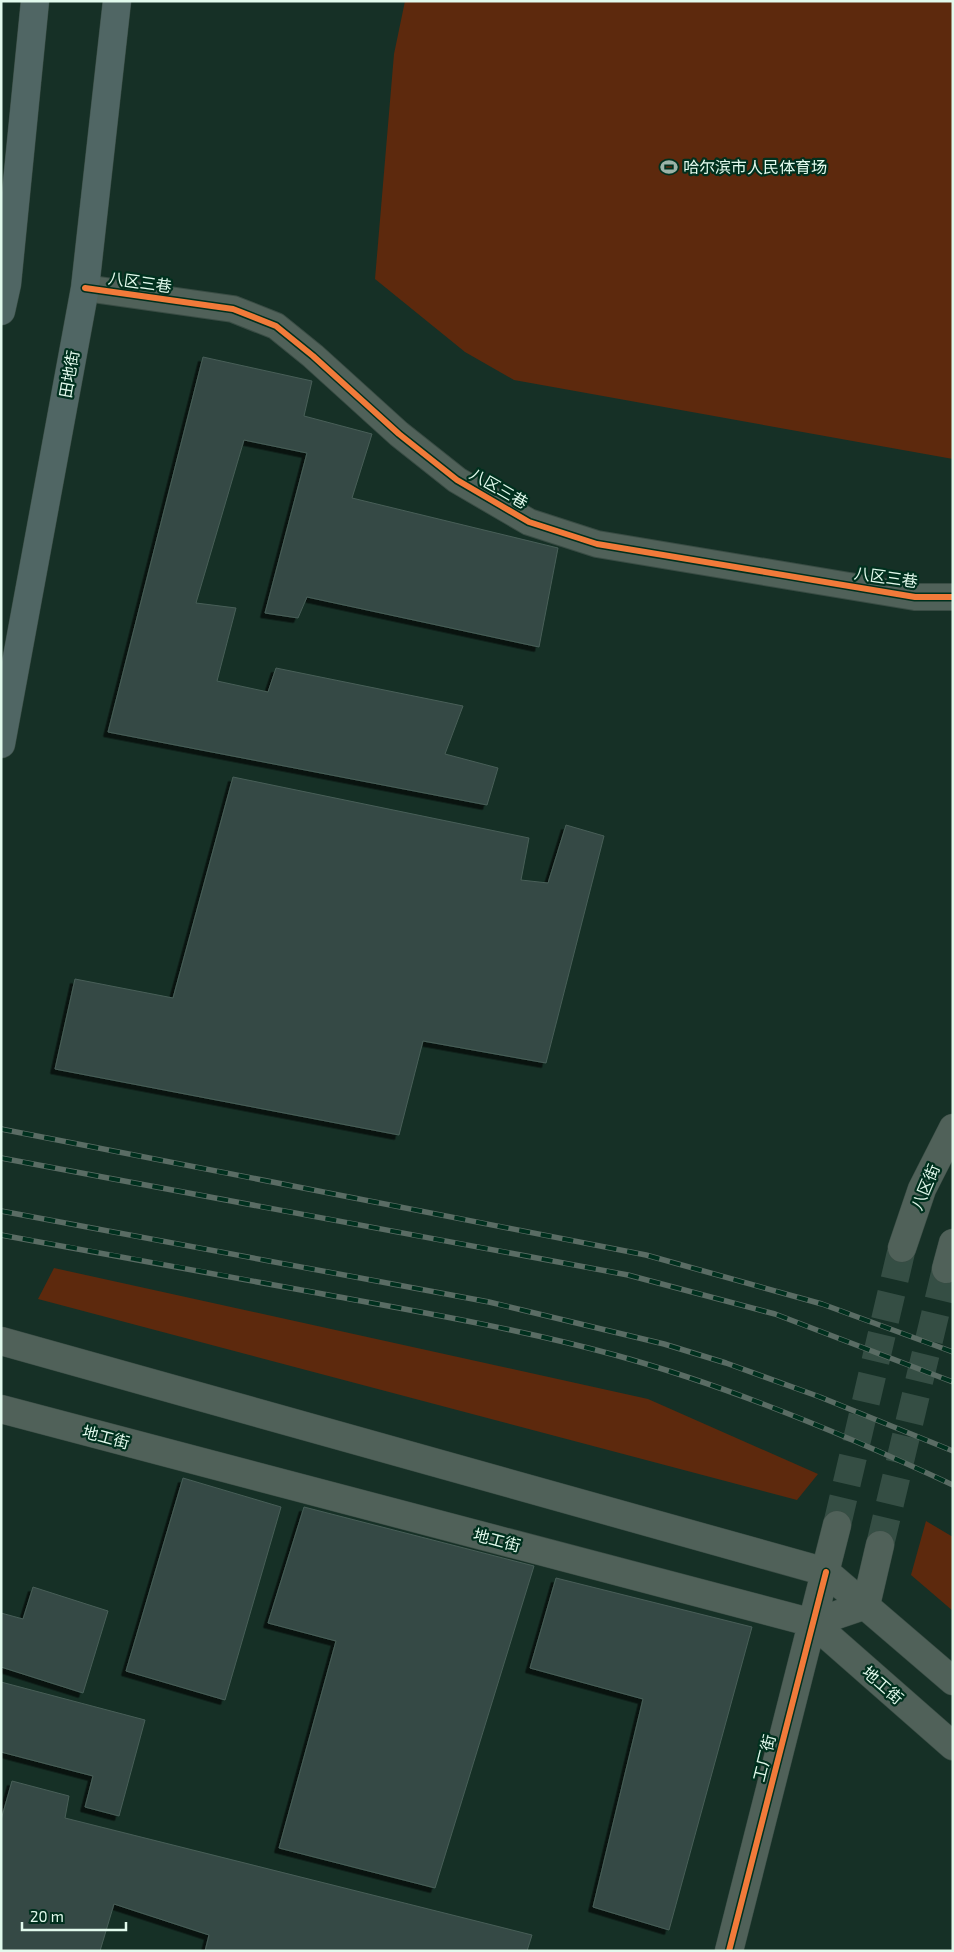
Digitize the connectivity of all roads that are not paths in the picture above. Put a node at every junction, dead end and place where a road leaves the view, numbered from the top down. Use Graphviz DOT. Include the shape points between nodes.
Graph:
graph roads {
  1 [pos="35,1"];
  2 [pos="117,1"];
  3 [pos="85,288"];
  4 [pos="1,311"];
  5 [pos="953,596"];
  6 [pos="1,744"];
  7 [pos="953,1128"];
  8 [pos="902,1248"];
  9 [pos="1,1341"];
  10 [pos="1,1409"];
  11 [pos="837,1525"];
  12 [pos="880,1545"];
  13 [pos="826,1572"];
  14 [pos="866,1605"];
  15 [pos="813,1623"];
  16 [pos="953,1681"];
  17 [pos="953,1746"];
  18 [pos="729,1951"];
  1 -- 4 [label="highway"];
  2 -- 3 [label="highway, 田地街"];
  3 -- 5 [label="street, 八区三巷" via="233,309 276,326 399,434 457,480 529,522 597,544 915,597"];
  3 -- 6 [label="highway, 田地街"];
  7 -- 8 [label="main road, 八区街" via="922,1189"];
  9 -- 13 [label="main road"];
  10 -- 15 [label="main road, 地工街"];
  11 -- 13 [label="main road, 工厂街"];
  12 -- 14 [label="main road"];
  13 -- 14 [label="main road"];
  13 -- 15 [label="main road, 工厂街"];
  14 -- 15 [label="main road"];
  14 -- 16 [label="main road"];
  15 -- 17 [label="main road, 地工街"];
  15 -- 18 [label="main road, 工厂街"];
}
